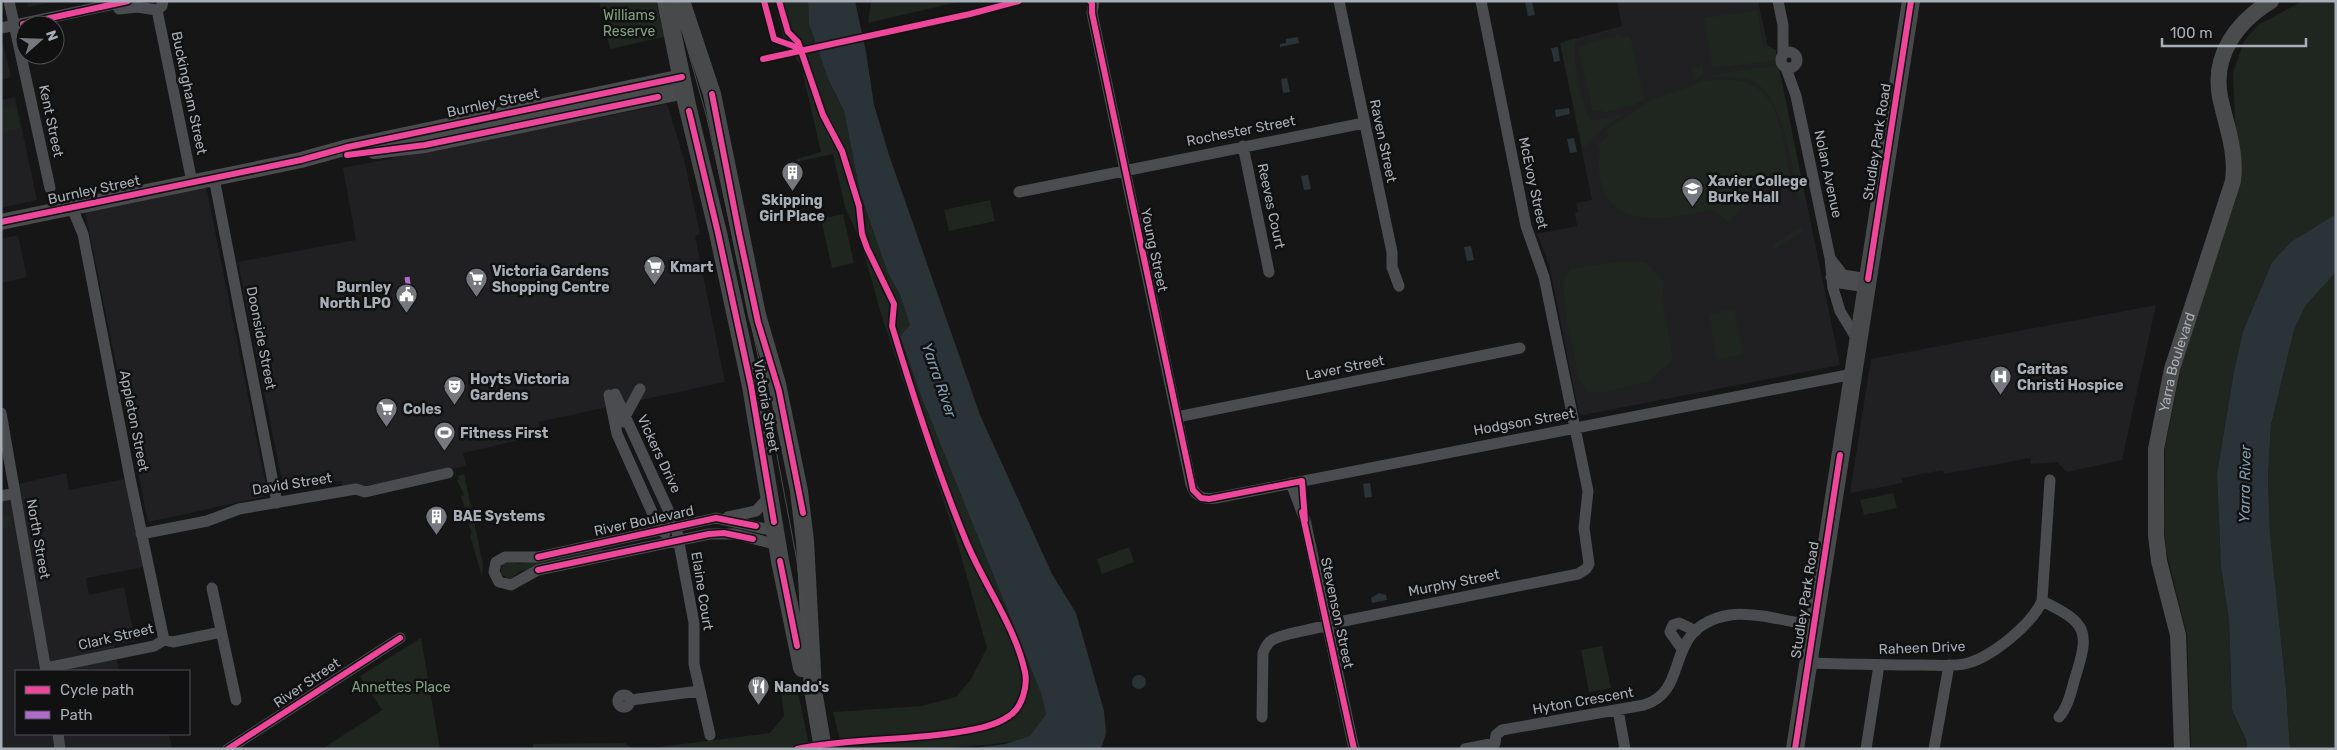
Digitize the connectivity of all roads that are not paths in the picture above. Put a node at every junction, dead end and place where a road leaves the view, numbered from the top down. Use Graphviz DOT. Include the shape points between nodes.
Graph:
graph roads {
  1 [pos="9,1"];
  2 [pos="128,1"];
  3 [pos="666,1"];
  4 [pos="681,1"];
  5 [pos="1339,1"];
  6 [pos="1481,1"];
  7 [pos="1778,1"];
  8 [pos="1911,1"];
  9 [pos="2271,1"];
  10 [pos="1093,2"];
  11 [pos="154,5"];
  12 [pos="83,14"];
  13 [pos="65,18"];
  14 [pos="65,19"];
  15 [pos="15,20"];
  16 [pos="1,28"];
  17 [pos="15,29"];
  18 [pos="15,30"];
  19 [pos="1,34"];
  20 [pos="25,65"];
  21 [pos="708,80"];
  22 [pos="684,84"];
  23 [pos="541,105"];
  24 [pos="543,121"];
  25 [pos="1364,123"];
  26 [pos="424,138"];
  27 [pos="1243,146"];
  28 [pos="1124,169"];
  29 [pos="214,178"];
  30 [pos="192,182"];
  31 [pos="50,188"];
  32 [pos="1019,192"];
  33 [pos="72,208"];
  34 [pos="1,222"];
  35 [pos="1830,258"];
  36 [pos="1269,272"];
  37 [pos="1831,278"];
  38 [pos="1867,283"];
  39 [pos="1399,286"];
  40 [pos="1858,341"];
  41 [pos="1520,348"];
  42 [pos="1853,374"];
  43 [pos="640,389"];
  44 [pos="1,412"];
  45 [pos="1177,417"];
  46 [pos="625,418"];
  47 [pos="1575,428"];
  48 [pos="624,450"];
  49 [pos="645,460"];
  50 [pos="632,467"];
  51 [pos="448,473"];
  52 [pos="2050,480"];
  53 [pos="1297,482"];
  54 [pos="15,493"];
  55 [pos="1,496"];
  56 [pos="770,496"];
  57 [pos="1201,498"];
  58 [pos="277,503"];
  59 [pos="716,518"];
  60 [pos="676,526"];
  61 [pos="660,530"];
  62 [pos="142,534"];
  63 [pos="639,535"];
  64 [pos="776,538"];
  65 [pos="678,540"];
  66 [pos="612,541"];
  67 [pos="805,546"];
  68 [pos="642,547"];
  69 [pos="614,553"];
  70 [pos="1586,569"];
  71 [pos="212,588"];
  72 [pos="2042,601"];
  73 [pos="1327,626"];
  74 [pos="1814,626"];
  75 [pos="1696,631"];
  76 [pos="221,632"];
  77 [pos="400,638"];
  78 [pos="164,640"];
  79 [pos="1682,649"];
  80 [pos="1808,663"];
  81 [pos="1878,665"];
  82 [pos="1949,665"];
  83 [pos="46,670"];
  84 [pos="699,690"];
  85 [pos="236,700"];
  86 [pos="631,700"];
  87 [pos="815,710"];
  88 [pos="1618,710"];
  89 [pos="1262,717"];
  90 [pos="2059,717"];
  91 [pos="710,734"];
  92 [pos="58,735"];
  93 [pos="1495,746"];
  94 [pos="60,749"];
  95 [pos="228,749"];
  96 [pos="823,749"];
  97 [pos="1354,749"];
  98 [pos="1465,749"];
  99 [pos="1625,749"];
  100 [pos="1795,749"];
  101 [pos="1866,749"];
  102 [pos="1934,749"];
  103 [pos="2182,749"];
  1 -- 15 [label="street, Kent Street"];
  2 -- 12 [label="street"];
  3 -- 22 [label="main road, Victoria Street"];
  4 -- 21 [label="main road, Victoria Street"];
  5 -- 25 [label="street, Raven Street"];
  6 -- 47 [label="street, McEvoy Street" via="1526,226 1544,277"];
  7 -- 35 [label="street, Nolan Avenue" via="1789,54 1781,62 1791,67"];
  8 -- 38 [label="main road, Studley Park Road"];
  9 -- 103 [label="main road, Yarra Boulevard" via="2243,22 2222,56 2219,84 2233,152 2233,181 2172,369 2156,449 2156,542 2180,647"];
  10 -- 28 [label="street, Young Street" via="1092,13"];
  11 -- 12 [label="street"];
  11 -- 30 [label="street, Buckingham Street"];
  12 -- 13 [label="street"];
  12 -- 14 [label="street"];
  16 -- 17 [label="street"];
  18 -- 19 [label="street"];
  20 -- 31 [label="street, Kent Street"];
  21 -- 22 [label="main road"];
  21 -- 67 [label="main road, Victoria Street" via="757,315 778,391 801,500"];
  22 -- 23 [label="main road, Burnley Street"];
  22 -- 24 [label="main road, Burnley Street"];
  22 -- 56 [label="main road, Victoria Street" via="749,377"];
  23 -- 24 [label="main road"];
  23 -- 26 [label="main road, Burnley Street"];
  24 -- 26 [label="main road, Burnley Street"];
  25 -- 27 [label="street, Rochester Street"];
  25 -- 39 [label="street, Raven Street" via="1392,252 1392,267"];
  26 -- 29 [label="main road, Burnley Street" via="348,147"];
  27 -- 28 [label="street, Rochester Street"];
  27 -- 36 [label="street, Reeves Court"];
  28 -- 32 [label="street, Rochester Street"];
  28 -- 45 [label="street, Young Street"];
  29 -- 30 [label="main road, Burnley Street"];
  29 -- 58 [label="street, Doonside Street"];
  30 -- 33 [label="main road, Burnley Street"];
  33 -- 34 [label="main road, Burnley Street"];
  33 -- 62 [label="street, Appleton Street" via="83,234"];
  35 -- 37 [label="street, Nolan Avenue"];
  35 -- 38 [label="street" via="1843,274"];
  37 -- 38 [label="street" via="1840,283"];
  37 -- 40 [label="street, Nolan Avenue" via="1840,311"];
  38 -- 40 [label="main road, Studley Park Road"];
  40 -- 42 [label="main road, Studley Park Road"];
  41 -- 45 [label="street, Laver Street"];
  42 -- 47 [label="street, Hodgson Street"];
  42 -- 74 [label="main road, Studley Park Road"];
  43 -- 46 [label="street"];
  44 -- 54 [label="street, North Street"];
  45 -- 57 [label="street, Young Street" via="1192,488"];
  46 -- 48 [label="street" via="621,425 627,440"];
  46 -- 48 [label="street, Vickers Drive" via="612,394 616,433"];
  46 -- 49 [label="street, Vickers Drive"];
  47 -- 53 [label="street, Hodgson Street"];
  47 -- 70 [label="street, McEvoy Street" via="1588,497 1584,522 1589,561"];
  48 -- 50 [label="street, Vickers Drive"];
  49 -- 50 [label="street"];
  49 -- 60 [label="street, Vickers Drive"];
  50 -- 61 [label="street, Vickers Drive"];
  51 -- 58 [label="street, David Street" via="365,492 356,489"];
  52 -- 72 [label="street, Raheen Drive"];
  53 -- 57 [label="street, Hodgson Street"];
  53 -- 73 [label="street, Stevenson Street"];
  54 -- 55 [label="street"];
  54 -- 83 [label="street, North Street"];
  56 -- 59 [label="street, River Boulevard" via="762,507 754,511"];
  56 -- 64 [label="main road, Victoria Street"];
  58 -- 62 [label="street, David Street" via="239,509 207,521"];
  59 -- 60 [label="street, River Boulevard"];
  59 -- 64 [label="street, River Boulevard"];
  60 -- 61 [label="street, River Boulevard"];
  60 -- 65 [label="street, Vickers Drive"];
  61 -- 63 [label="street, River Boulevard"];
  61 -- 65 [label="street"];
  62 -- 78 [label="street, Appleton Street"];
  63 -- 66 [label="street, River Boulevard"];
  63 -- 68 [label="street"];
  64 -- 65 [label="street, River Boulevard" via="724,532"];
  64 -- 67 [label="main road"];
  64 -- 87 [label="main road, Victoria Street" via="800,661"];
  65 -- 68 [label="street, River Boulevard"];
  65 -- 84 [label="street, Elaine Court" via="694,623 693,657"];
  66 -- 69 [label="street"];
  66 -- 69 [label="street, River Boulevard" via="538,557 502,558 495,564 494,573 501,583 512,585 536,571"];
  67 -- 87 [label="main road, Victoria Street"];
  68 -- 69 [label="street, River Boulevard"];
  70 -- 73 [label="street, Murphy Street" via="1578,574"];
  71 -- 76 [label="street"];
  72 -- 82 [label="street, Raheen Drive" via="2032,619 1992,651 1969,663"];
  72 -- 90 [label="street" via="2072,617 2082,631 2084,641 2067,706"];
  73 -- 89 [label="street, Murphy Street" via="1278,638 1266,646 1262,658"];
  73 -- 97 [label="street, Stevenson Street"];
  74 -- 75 [label="street, Hyton Crescent" via="1738,614 1712,621"];
  74 -- 80 [label="main road, Studley Park Road"];
  75 -- 79 [label="street, Hyton Crescent"];
  75 -- 79 [label="street" via="1679,622 1673,625 1670,632"];
  76 -- 78 [label="street, Clark Street" via="173,642"];
  76 -- 85 [label="street"];
  77 -- 95 [label="street, River Street"];
  78 -- 83 [label="street, Clark Street" via="154,646"];
  79 -- 88 [label="street, Hyton Crescent" via="1673,680 1663,694 1651,703"];
  80 -- 81 [label="street, Raheen Drive"];
  80 -- 100 [label="main road, Studley Park Road"];
  81 -- 82 [label="street, Raheen Drive"];
  81 -- 101 [label="street"];
  82 -- 102 [label="street"];
  84 -- 86 [label="street"];
  84 -- 91 [label="street, Elaine Court"];
  87 -- 96 [label="main road, Victoria Street"];
  88 -- 93 [label="street, Hyton Crescent" via="1502,730 1496,735"];
  88 -- 99 [label="street"];
  92 -- 94 [label="street"];
  93 -- 98 [label="street, Hyton Crescent"];
}
